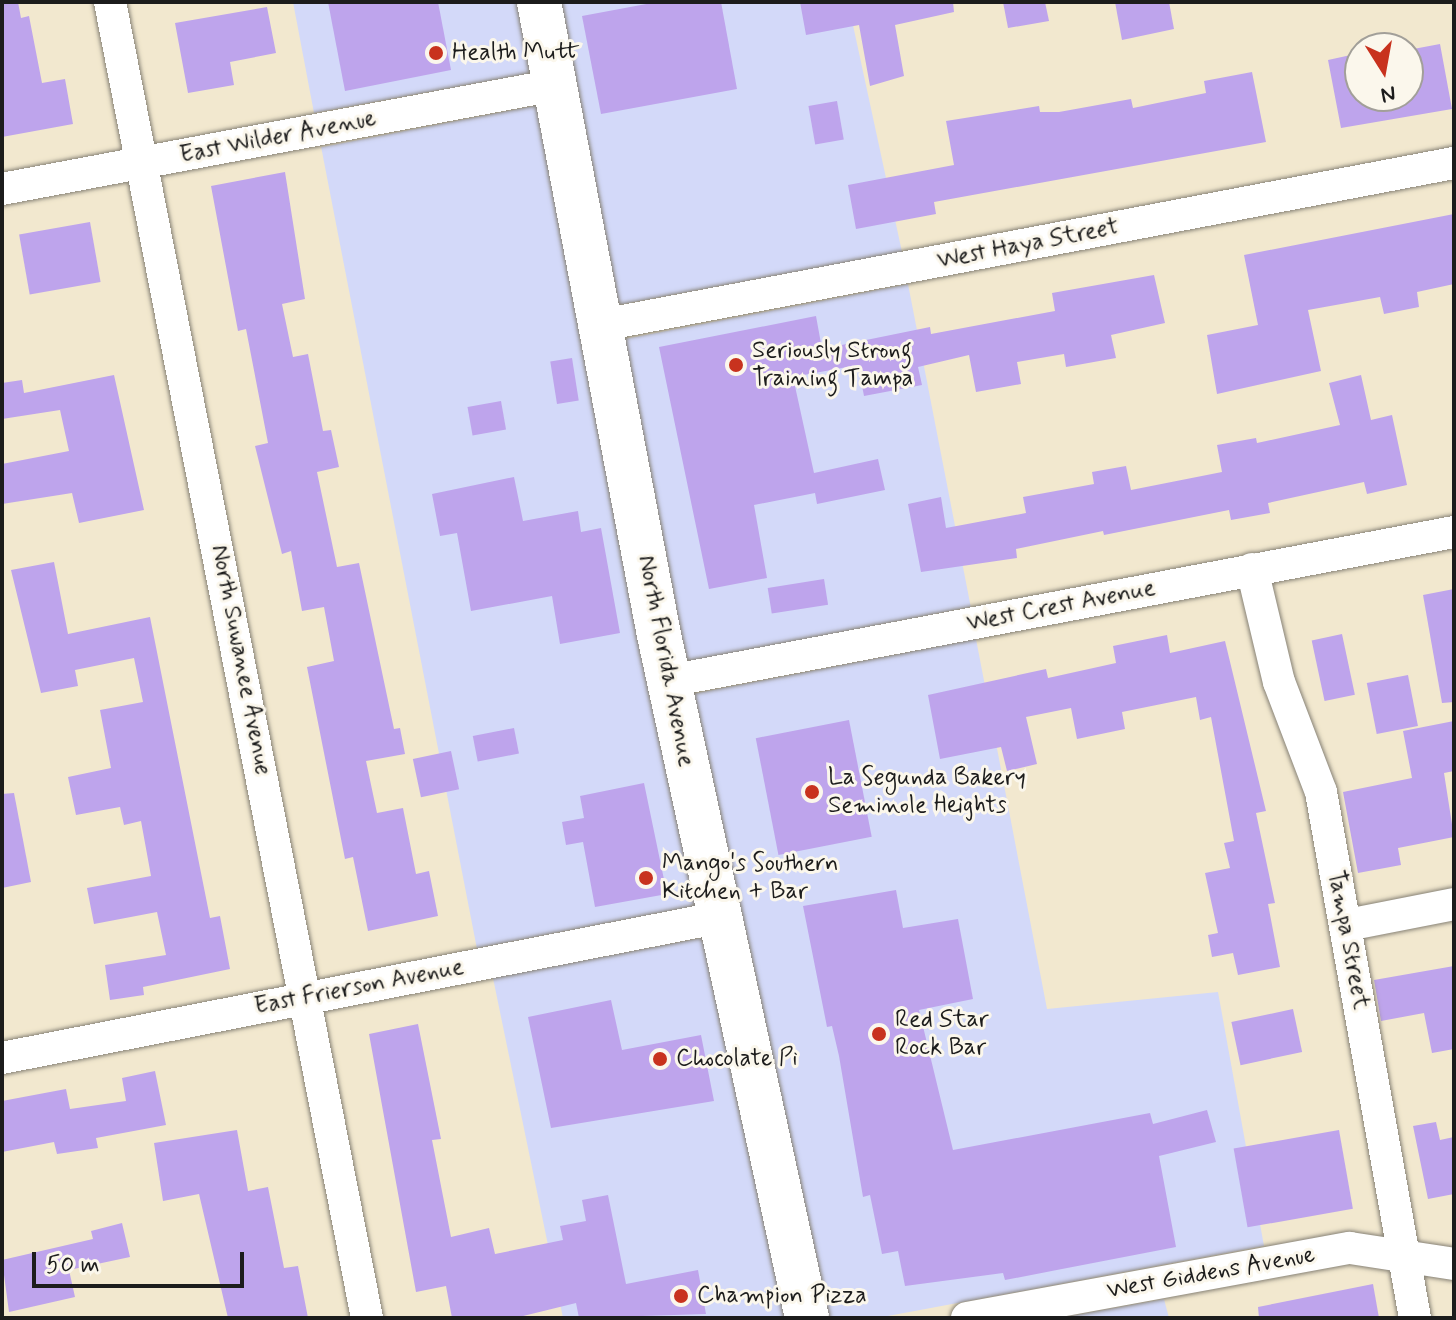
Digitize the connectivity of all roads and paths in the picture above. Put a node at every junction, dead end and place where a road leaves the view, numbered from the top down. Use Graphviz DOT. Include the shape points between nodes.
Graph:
graph roads {
  1 [pos="110,2"];
  2 [pos="539,2"];
  3 [pos="555,85"];
  4 [pos="141,162"];
  5 [pos="1454,163"];
  6 [pos="2,189"];
  7 [pos="602,325"];
  8 [pos="1454,532"];
  9 [pos="1252,569"];
  10 [pos="669,681"];
  11 [pos="1454,904"];
  12 [pos="717,918"];
  13 [pos="1347,925"];
  14 [pos="308,996"];
  15 [pos="2,1058"];
  16 [pos="1403,1257"];
  17 [pos="1454,1264"];
  18 [pos="367,1318"];
  19 [pos="807,1318"];
  20 [pos="967,1318"];
  21 [pos="1415,1318"];
  1 -- 4 [label="street, North Suwanee Avenue"];
  2 -- 3 [label="main road, North Florida Avenue"];
  3 -- 4 [label="street, East Wilder Avenue"];
  3 -- 7 [label="main road, North Florida Avenue"];
  4 -- 6 [label="street, East Wilder Avenue"];
  4 -- 14 [label="street, North Suwanee Avenue"];
  5 -- 7 [label="street, West Haya Street"];
  7 -- 10 [label="main road, North Florida Avenue"];
  8 -- 9 [label="street, West Crest Avenue"];
  9 -- 10 [label="street, West Crest Avenue"];
  9 -- 13 [label="street, Tampa Street" via="1279,682 1321,792"];
  10 -- 12 [label="main road, North Florida Avenue"];
  11 -- 13 [label="street"];
  12 -- 14 [label="street, East Frierson Avenue"];
  12 -- 19 [label="main road, North Florida Avenue"];
  13 -- 16 [label="street, Tampa Street"];
  14 -- 15 [label="street, East Frierson Avenue"];
  14 -- 18 [label="street, North Suwanee Avenue"];
  16 -- 17 [label="street, West Giddens Avenue"];
  16 -- 20 [label="street, West Giddens Avenue" via="1350,1248"];
  16 -- 21 [label="street, Tampa Street"];
}
